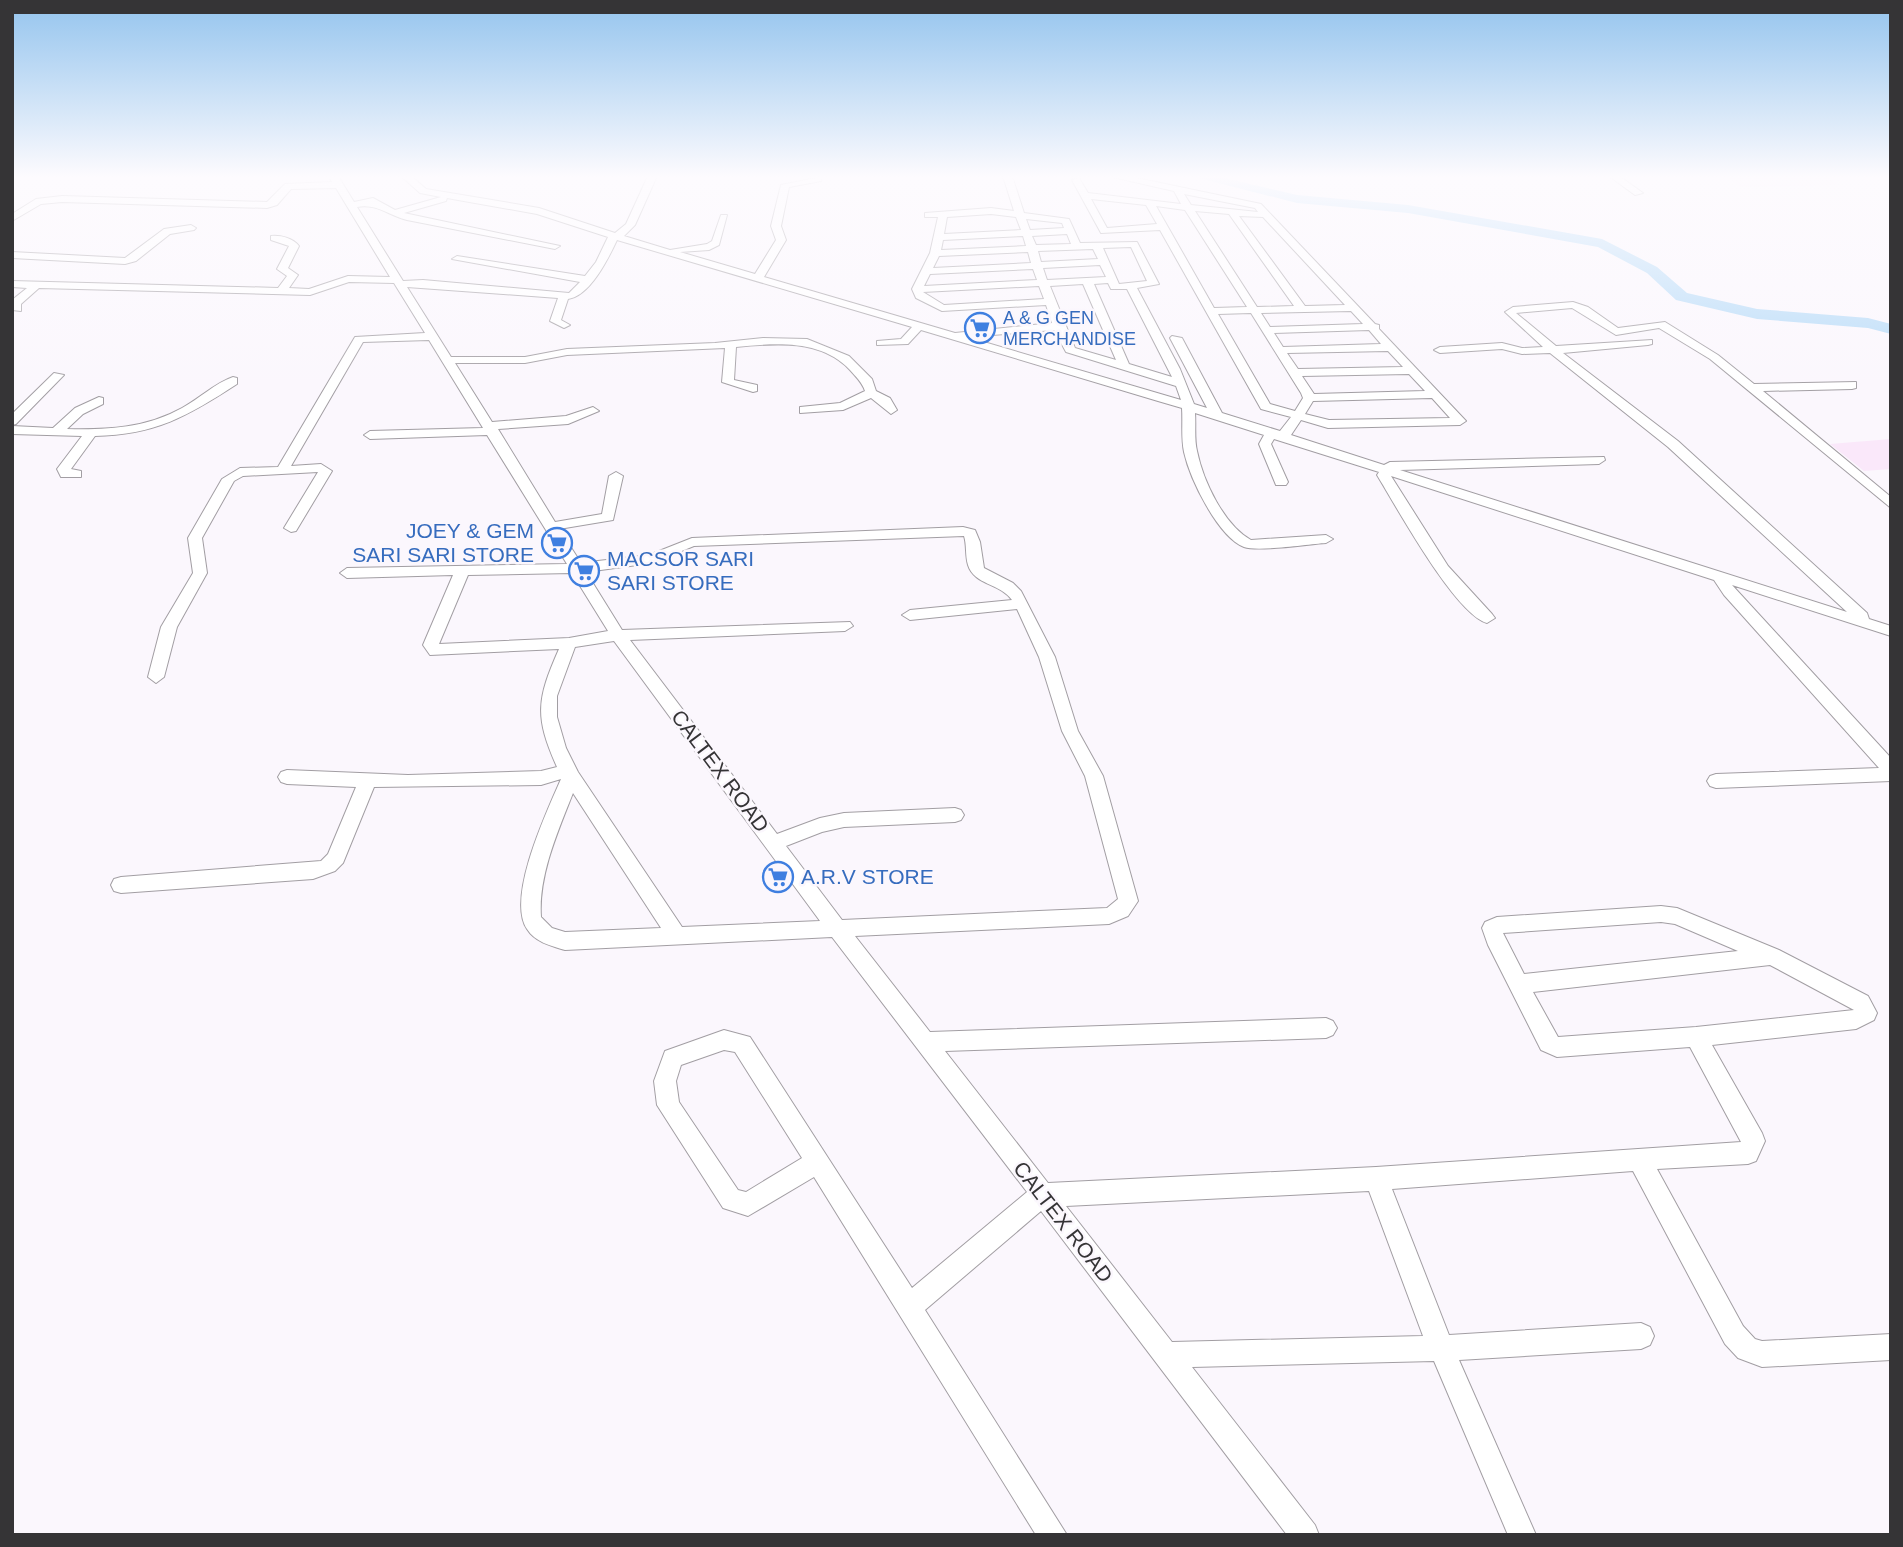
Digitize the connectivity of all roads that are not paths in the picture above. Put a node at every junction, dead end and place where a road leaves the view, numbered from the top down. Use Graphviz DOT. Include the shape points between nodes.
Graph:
graph roads {
  1 [pos="143,248"];
  2 [pos="293,248"];
  3 [pos="377,248"];
  4 [pos="609,248"];
  5 [pos="658,248"];
  6 [pos="697,248"];
  7 [pos="776,248"];
  8 [pos="936,248"];
  9 [pos="1049,248"];
  10 [pos="1098,248"];
  11 [pos="1136,248"];
  12 [pos="1174,248"];
  13 [pos="1216,248"];
  14 [pos="1256,248"];
  15 [pos="1298,248"];
  16 [pos="1030,249"];
  17 [pos="668,251"];
  18 [pos="935,253"];
  19 [pos="12,255"];
  20 [pos="457,259"];
  21 [pos="1104,262"];
  22 [pos="1037,266"];
  23 [pos="927,271"];
  24 [pos="758,278"];
  25 [pos="588,280"];
  26 [pos="1112,280"];
  27 [pos="1087,281"];
  28 [pos="399,282"];
  29 [pos="12,284"];
  30 [pos="1043,284"];
  31 [pos="36,285"];
  32 [pos="1131,286"];
  33 [pos="283,289"];
  34 [pos="917,289"];
  35 [pos="563,298"];
  36 [pos="1050,302"];
  37 [pos="1300,307"];
  38 [pos="1356,307"];
  39 [pos="17,309"];
  40 [pos="1254,309"];
  41 [pos="1212,311"];
  42 [pos="564,325"];
  43 [pos="919,326"];
  44 [pos="1058,326"];
  45 [pos="1375,327"];
  46 [pos="1268,330"];
  47 [pos="951,335"];
  48 [pos="433,336"];
  49 [pos="1176,338"];
  50 [pos="1647,342"];
  51 [pos="731,343"];
  52 [pos="881,344"];
  53 [pos="1393,347"];
  54 [pos="1282,350"];
  55 [pos="1440,350"];
  56 [pos="1553,350"];
  57 [pos="448,360"];
  58 [pos="1124,366"];
  59 [pos="1414,370"];
  60 [pos="1297,373"];
  61 [pos="58,375"];
  62 [pos="233,381"];
  63 [pos="1179,383"];
  64 [pos="1852,385"];
  65 [pos="753,388"];
  66 [pos="1751,388"];
  67 [pos="871,393"];
  68 [pos="1436,394"];
  69 [pos="1309,398"];
  70 [pos="99,401"];
  71 [pos="1188,407"];
  72 [pos="804,410"];
  73 [pos="891,410"];
  74 [pos="593,411"];
  75 [pos="1299,415"];
  76 [pos="1217,416"];
  77 [pos="12,421"];
  78 [pos="491,428"];
  79 [pos="12,430"];
  80 [pos="57,431"];
  81 [pos="92,432"];
  82 [pos="370,435"];
  83 [pos="1275,435"];
  84 [pos="1598,460"];
  85 [pos="1382,468"];
  86 [pos="282,471"];
  87 [pos="76,474"];
  88 [pos="616,476"];
  89 [pos="1282,482"];
  90 [pos="1891,504"];
  91 [pos="552,526"];
  92 [pos="291,528"];
  93 [pos="1326,539"];
  94 [pos="579,568"];
  95 [pos="462,571"];
  96 [pos="347,573"];
  97 [pos="1720,577"];
  98 [pos="1022,604"];
  99 [pos="910,615"];
  100 [pos="1487,618"];
  101 [pos="1871,625"];
  102 [pos="845,626"];
  103 [pos="1891,631"];
  104 [pos="618,635"];
  105 [pos="569,643"];
  106 [pos="156,677"];
  107 [pos="1891,772"];
  108 [pos="569,773"];
  109 [pos="287,777"];
  110 [pos="1716,781"];
  111 [pos="367,782"];
  112 [pos="955,815"];
  113 [pos="774,843"];
  114 [pos="121,885"];
  115 [pos="837,928"];
  116 [pos="676,935"];
  117 [pos="1772,957"];
  118 [pos="1518,984"];
  119 [pos="1326,1028"];
  120 [pos="1696,1038"];
  121 [pos="925,1042"];
  122 [pos="1639,1159"];
  123 [pos="818,1162"];
  124 [pos="1376,1179"];
  125 [pos="1042,1195"];
  126 [pos="908,1308"];
  127 [pos="1640,1336"];
  128 [pos="1891,1347"];
  129 [pos="1441,1348"];
  130 [pos="1166,1355"];
  131 [pos="1053,1535"];
  132 [pos="1305,1535"];
  133 [pos="1522,1535"];
  1 -- 19 [label="street" via="125,261"];
  2 -- 33 [label="street" via="282,269 293,275"];
  3 -- 28 [label="street, CALTEX ROAD"];
  4 -- 25 [label="street"];
  5 -- 17 [label="street"];
  6 -- 17 [label="street"];
  7 -- 24 [label="street"];
  8 -- 18 [label="street"];
  9 -- 16 [label="street"];
  10 -- 21 [label="street"];
  11 -- 32 [label="street" via="1154,284"];
  12 -- 41 [label="street"];
  13 -- 40 [label="street"];
  14 -- 37 [label="street"];
  15 -- 38 [label="street"];
  16 -- 18 [label="street"];
  16 -- 22 [label="street"];
  17 -- 24 [label="street"];
  18 -- 23 [label="street"];
  20 -- 25 [label="street"];
  21 -- 22 [label="street"];
  21 -- 26 [label="street"];
  22 -- 23 [label="street"];
  22 -- 30 [label="street"];
  23 -- 34 [label="street"];
  24 -- 43 [label="street"];
  25 -- 35 [label="street" via="576,294"];
  26 -- 27 [label="street"];
  26 -- 32 [label="street" via="1115,286"];
  27 -- 30 [label="street"];
  27 -- 58 [label="street"];
  28 -- 33 [label="street" via="348,279 315,292"];
  28 -- 35 [label="street"];
  28 -- 48 [label="street, CALTEX ROAD"];
  29 -- 31 [label="street"];
  30 -- 34 [label="street"];
  30 -- 36 [label="street"];
  31 -- 33 [label="street"];
  31 -- 39 [label="street" via="15,303"];
  32 -- 63 [label="street"];
  34 -- 36 [label="street" via="920,296 942,308"];
  35 -- 42 [label="street" via="555,321"];
  36 -- 44 [label="street"];
  37 -- 38 [label="street"];
  37 -- 40 [label="street"];
  38 -- 45 [label="street"];
  40 -- 41 [label="street"];
  40 -- 46 [label="street"];
  41 -- 75 [label="street" via="1265,406"];
  43 -- 47 [label="street"];
  43 -- 52 [label="street" via="904,342"];
  44 -- 47 [label="street"];
  44 -- 58 [label="street" via="1074,353"];
  45 -- 46 [label="street"];
  45 -- 53 [label="street"];
  46 -- 54 [label="street"];
  47 -- 71 [label="street"];
  48 -- 57 [label="street, CALTEX ROAD"];
  48 -- 86 [label="street" via="357,341"];
  49 -- 76 [label="street"];
  50 -- 56 [label="street"];
  51 -- 57 [label="street" via="567,352 525,360"];
  51 -- 65 [label="street" via="728,382"];
  51 -- 67 [label="street" via="807,342 845,358 868,382"];
  53 -- 54 [label="street"];
  53 -- 59 [label="street"];
  54 -- 60 [label="street"];
  55 -- 56 [label="street" via="1502,346"];
  56 -- 66 [label="street" via="1510,312 1573,305 1616,332 1661,324 1714,357"];
  56 -- 101 [label="street" via="1673,444"];
  57 -- 78 [label="street, CALTEX ROAD"];
  58 -- 63 [label="street"];
  59 -- 60 [label="street"];
  59 -- 68 [label="street"];
  60 -- 69 [label="street"];
  61 -- 77 [label="street"];
  62 -- 81 [label="street" via="165,422"];
  63 -- 71 [label="street"];
  64 -- 66 [label="street"];
  66 -- 90 [label="street"];
  67 -- 72 [label="street" via="843,406"];
  67 -- 73 [label="street" via="886,401"];
  68 -- 69 [label="street"];
  68 -- 75 [label="street" via="1461,421 1328,424"];
  69 -- 75 [label="street"];
  70 -- 80 [label="street"];
  71 -- 76 [label="street"];
  71 -- 93 [label="street" via="1197,473 1237,539 1249,544"];
  74 -- 78 [label="street" via="568,420"];
  75 -- 83 [label="street" via="1288,432"];
  76 -- 83 [label="street"];
  78 -- 82 [label="street"];
  78 -- 91 [label="street, CALTEX ROAD"];
  79 -- 80 [label="street"];
  80 -- 81 [label="street"];
  81 -- 87 [label="street" via="64,469 66,474"];
  83 -- 85 [label="street"];
  83 -- 89 [label="street" via="1265,444"];
  84 -- 85 [label="street"];
  85 -- 97 [label="street"];
  85 -- 100 [label="street" via="1466,601"];
  86 -- 92 [label="street" via="325,471"];
  86 -- 106 [label="street" via="240,472 229,479 195,538 200,573 169,627"];
  88 -- 91 [label="street" via="608,517"];
  91 -- 94 [label="street, CALTEX ROAD"];
  94 -- 95 [label="street"];
  94 -- 98 [label="street" via="652,559 692,542 963,531 974,537 973,562 979,572 1007,585"];
  94 -- 104 [label="street, CALTEX ROAD"];
  95 -- 96 [label="street"];
  95 -- 105 [label="street" via="432,649"];
  97 -- 101 [label="street"];
  97 -- 107 [label="street"];
  98 -- 99 [label="street"];
  98 -- 115 [label="street" via="1047,657 1070,731 1094,776 1128,901 1109,916"];
  101 -- 103 [label="street"];
  102 -- 104 [label="street"];
  104 -- 105 [label="street"];
  104 -- 113 [label="street, CALTEX ROAD"];
  105 -- 108 [label="street" via="549,694 548,711"];
  107 -- 110 [label="street"];
  108 -- 111 [label="street" via="541,778"];
  108 -- 116 [label="street"];
  108 -- 116 [label="street" via="531,899 531,917 538,928 565,942"];
  109 -- 111 [label="street"];
  111 -- 114 [label="street" via="337,858 328,866 313,871"];
  112 -- 113 [label="street" via="844,820"];
  113 -- 115 [label="street, CALTEX ROAD"];
  115 -- 116 [label="street"];
  115 -- 121 [label="street, CALTEX ROAD"];
  117 -- 118 [label="street"];
  117 -- 118 [label="street" via="1677,915 1497,925 1492,928 1494,939"];
  117 -- 120 [label="street" via="1861,1003 1867,1013 1856,1019"];
  118 -- 120 [label="street" via="1549,1043 1558,1047"];
  119 -- 121 [label="street"];
  120 -- 122 [label="street" via="1754,1140 1748,1153"];
  121 -- 125 [label="street, CALTEX ROAD"];
  122 -- 124 [label="street"];
  122 -- 128 [label="street" via="1734,1335 1747,1349 1762,1354"];
  123 -- 123 [label="street" via="742,1044 724,1040 673,1058 664,1081 668,1105 732,1200 748,1204"];
  123 -- 126 [label="street"];
  124 -- 125 [label="street"];
  124 -- 129 [label="street"];
  125 -- 126 [label="street"];
  125 -- 130 [label="street, CALTEX ROAD"];
  126 -- 131 [label="street"];
  127 -- 129 [label="street"];
  129 -- 130 [label="street"];
  129 -- 133 [label="street"];
  130 -- 132 [label="street, CALTEX ROAD"];
}
